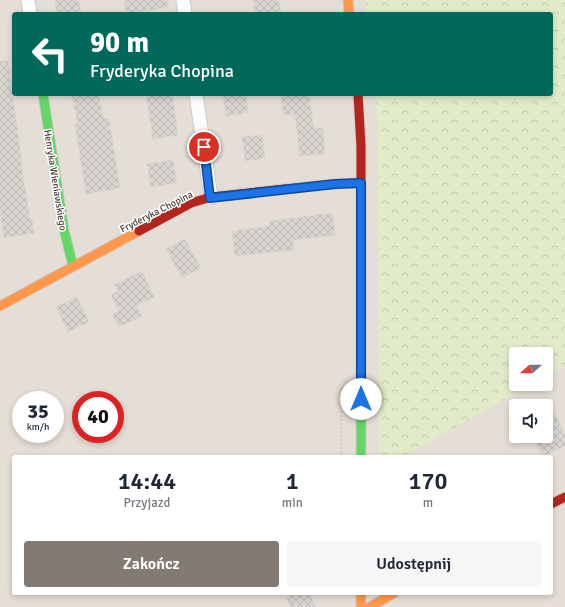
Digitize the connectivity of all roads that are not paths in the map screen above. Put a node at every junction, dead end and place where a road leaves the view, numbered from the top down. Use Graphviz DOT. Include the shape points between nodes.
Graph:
graph roads {
  1 [pos="28,0"];
  2 [pos="183,0"];
  3 [pos="348,0"];
  4 [pos="30,12"];
  5 [pos="185,12"];
  6 [pos="349,12"];
  7 [pos="43,96"];
  8 [pos="196,96"];
  9 [pos="358,96"];
  10 [pos="361,183"];
  11 [pos="210,198"];
  12 [pos="73,266"];
  13 [pos="0,306"];
  14 [pos="361,455"];
  15 [pos="565,497"];
  16 [pos="553,503"];
  17 [pos="361,595"];
  18 [pos="391,595"];
  19 [pos="361,607"];
  20 [pos="370,607"];
  1 -- 4 [label="street"];
  2 -- 5 [label="street"];
  3 -- 6 [label="street"];
  7 -- 12 [label="street, Henryka Wieniawskiego" via="64,230"];
  8 -- 11 [label="street"];
  9 -- 10 [label="street"];
  10 -- 11 [label="street, Fryderyka Chopina"];
  10 -- 14 [label="street"];
  11 -- 12 [label="street, Fryderyka Chopina" via="191,203"];
  12 -- 13 [label="street, Fryderyka Chopina"];
  15 -- 16 [label="street"];
  17 -- 19 [label="street"];
  18 -- 20 [label="street"];
}
